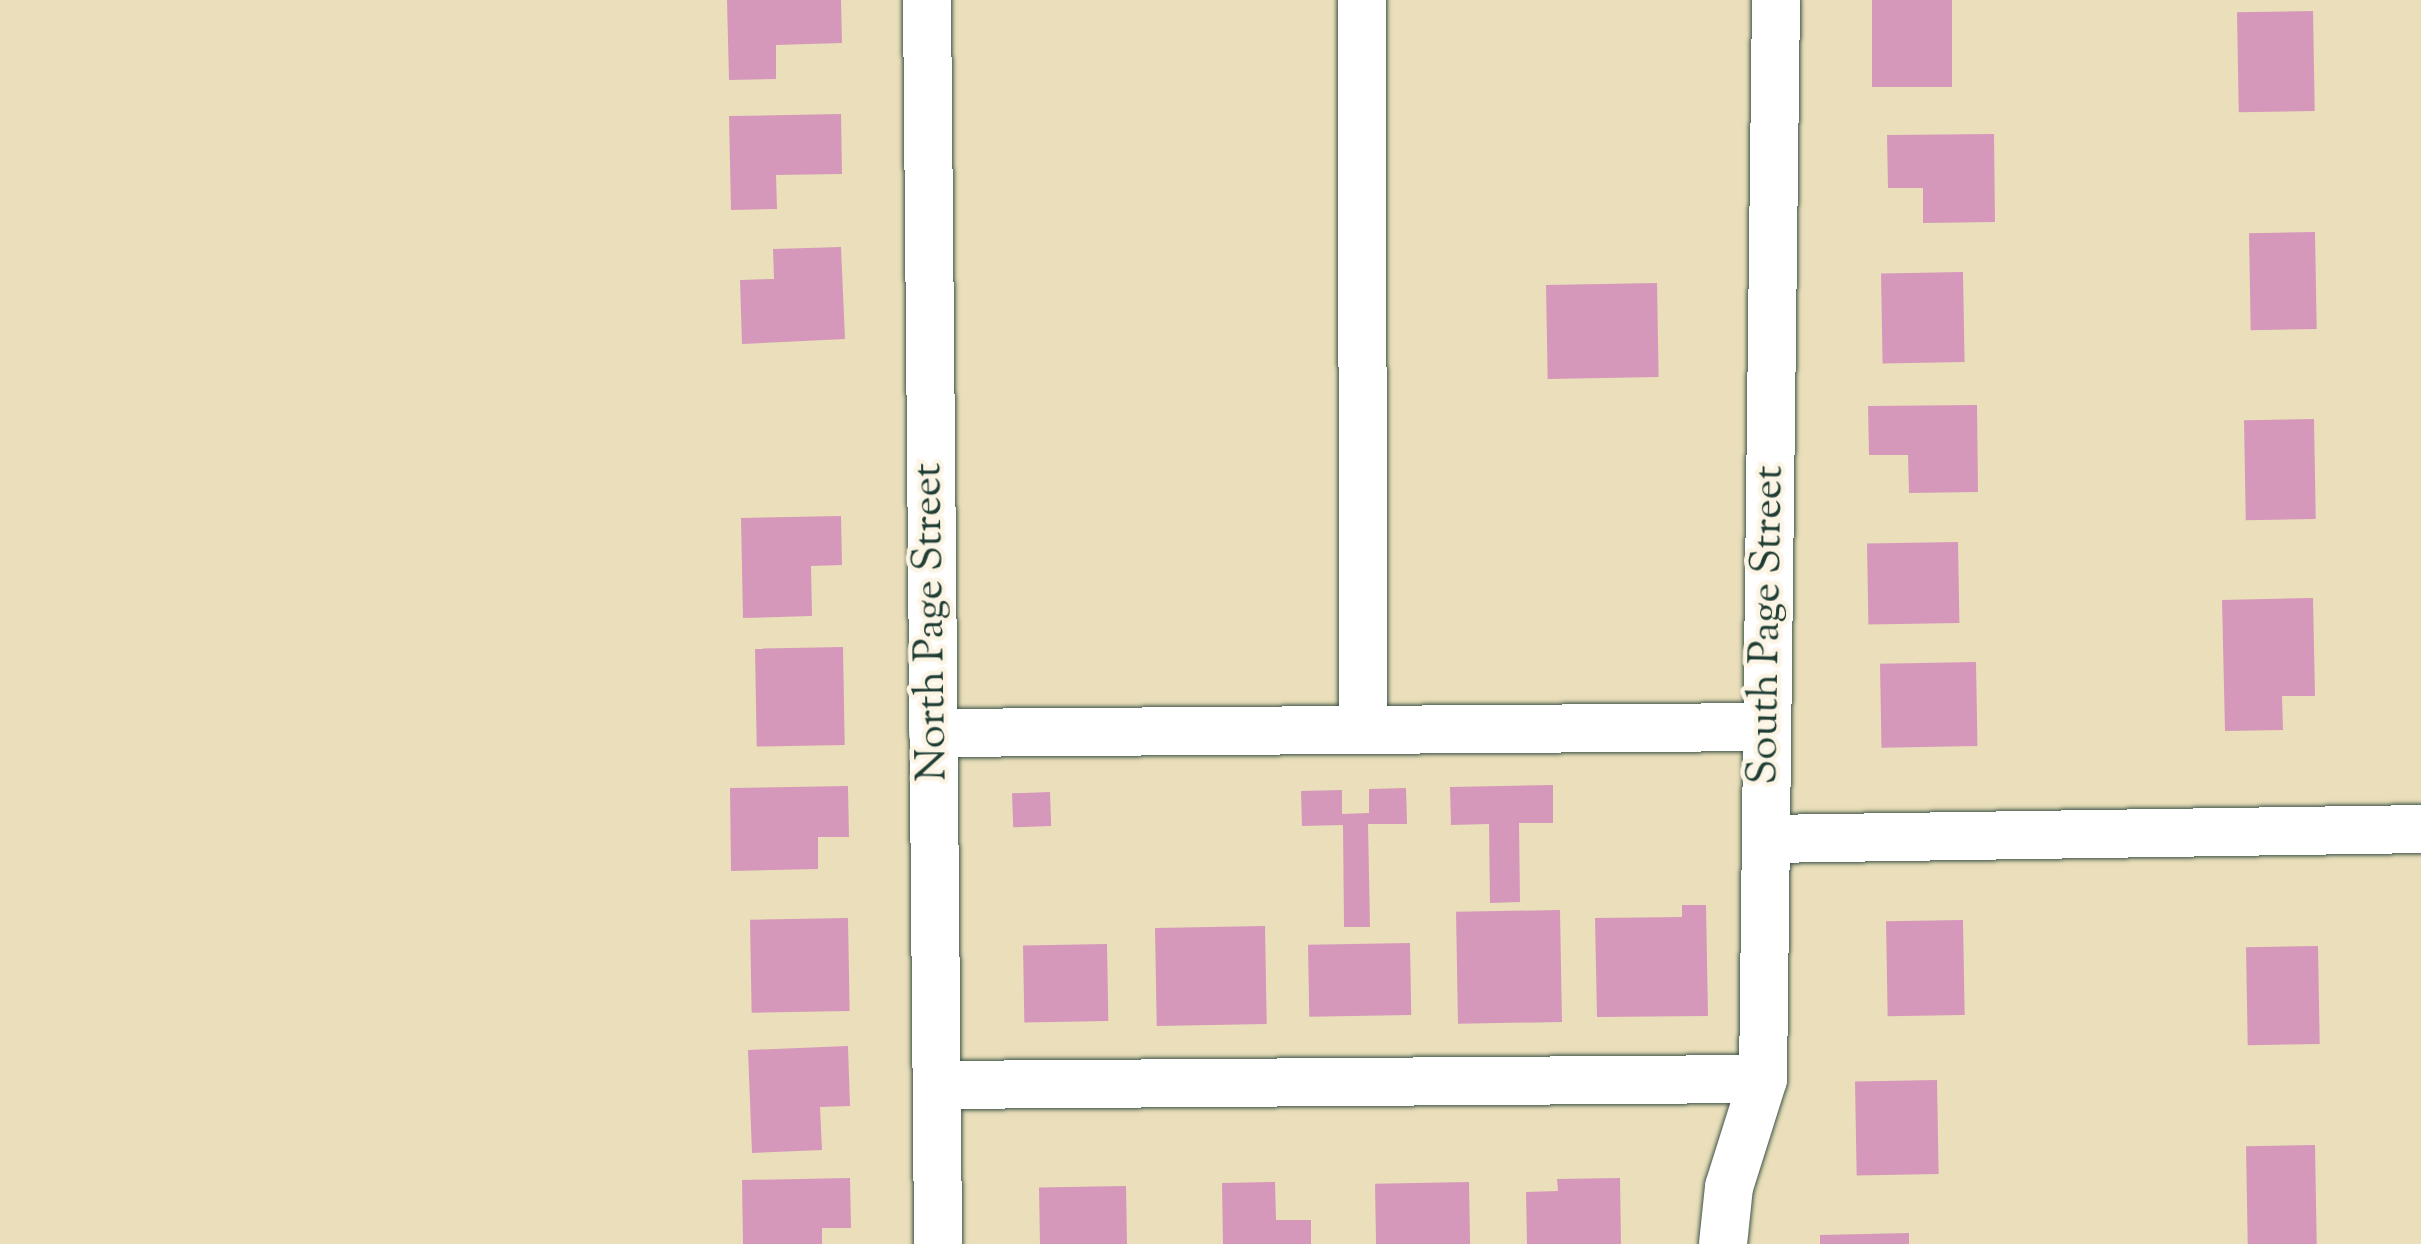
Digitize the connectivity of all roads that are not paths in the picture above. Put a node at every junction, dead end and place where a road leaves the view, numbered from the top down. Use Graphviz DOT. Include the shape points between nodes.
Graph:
graph roads {
  1 [pos="927,0"];
  2 [pos="1362,0"];
  3 [pos="1776,0"];
  4 [pos="1767,726"];
  5 [pos="1363,730"];
  6 [pos="933,733"];
  7 [pos="2421,829"];
  8 [pos="1766,839"];
  9 [pos="1763,1079"];
  10 [pos="937,1085"];
  11 [pos="938,1244"];
  12 [pos="1723,1244"];
  1 -- 6 [label="street, North Page Street"];
  2 -- 5 [label="street"];
  3 -- 4 [label="street, South Page Street"];
  4 -- 5 [label="street"];
  4 -- 8 [label="street, South Page Street"];
  5 -- 6 [label="street"];
  6 -- 10 [label="street, North Page Street"];
  7 -- 8 [label="street"];
  8 -- 9 [label="street, South Page Street"];
  9 -- 10 [label="street"];
  9 -- 12 [label="street, South Page Street" via="1729,1186"];
  10 -- 11 [label="street, North Page Street"];
}
